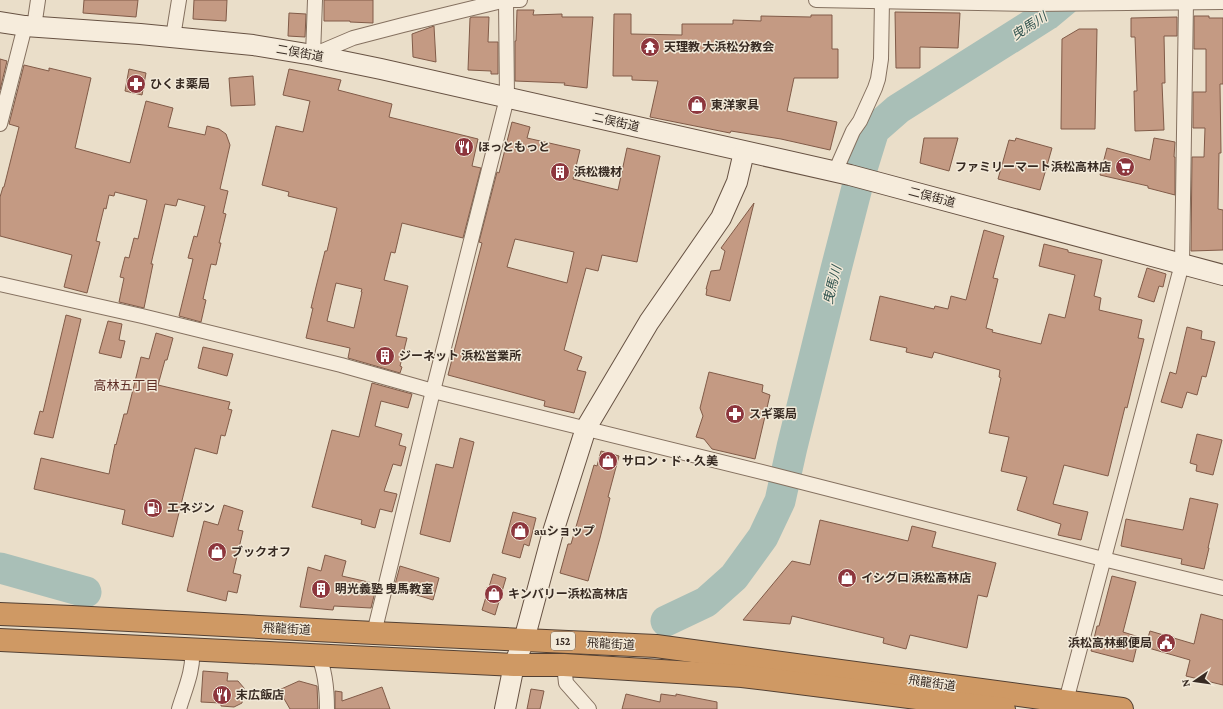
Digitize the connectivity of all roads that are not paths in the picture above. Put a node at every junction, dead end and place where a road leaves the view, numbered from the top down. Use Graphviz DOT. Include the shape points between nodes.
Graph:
graph roads {
  1 [pos="38,0"];
  2 [pos="179,0"];
  3 [pos="315,0"];
  4 [pos="506,0"];
  5 [pos="520,0"];
  6 [pos="816,0"];
  7 [pos="882,1"];
  8 [pos="1186,2"];
  9 [pos="1223,2"];
  10 [pos="1036,3"];
  11 [pos="0,22"];
  12 [pos="29,26"];
  13 [pos="173,38"];
  14 [pos="313,55"];
  15 [pos="507,98"];
  16 [pos="0,124"];
  17 [pos="744,152"];
  18 [pos="842,174"];
  19 [pos="1182,264"];
  20 [pos="1223,275"];
  21 [pos="0,284"];
  22 [pos="433,391"];
  23 [pos="586,428"];
  24 [pos="1103,559"];
  25 [pos="1223,588"];
  26 [pos="0,614"];
  27 [pos="374,633"];
  28 [pos="0,640"];
  29 [pos="524,640"];
  30 [pos="192,649"];
  31 [pos="318,656"];
  32 [pos="514,665"];
  33 [pos="564,665"];
  34 [pos="1066,701"];
  35 [pos="179,709"];
  36 [pos="327,709"];
  37 [pos="505,709"];
  38 [pos="589,709"];
  39 [pos="1004,709"];
  40 [pos="1122,709"];
  1 -- 12 [label="street"];
  2 -- 13 [label="street"];
  3 -- 14 [label="street"];
  4 -- 5 [label="street"];
  4 -- 14 [label="street" via="360,36"];
  4 -- 15 [label="street"];
  6 -- 7 [label="street"];
  7 -- 10 [label="street"];
  7 -- 18 [label="street" via="878,79 853,131"];
  8 -- 9 [label="street"];
  8 -- 10 [label="street"];
  8 -- 19 [label="street"];
  11 -- 12 [label="street, 二俣街道"];
  12 -- 13 [label="street, 二俣街道"];
  12 -- 16 [label="street"];
  13 -- 14 [label="street, 二俣街道" via="253,45"];
  14 -- 15 [label="street, 二俣街道"];
  15 -- 17 [label="street, 二俣街道"];
  15 -- 22 [label="street"];
  17 -- 18 [label="street, 二俣街道"];
  17 -- 23 [label="street" via="738,182 721,218 648,322"];
  18 -- 19 [label="street, 二俣街道"];
  19 -- 20 [label="street, 二俣街道"];
  19 -- 24 [label="street"];
  21 -- 22 [label="street" via="341,365"];
  22 -- 23 [label="street"];
  22 -- 27 [label="street"];
  23 -- 24 [label="street"];
  23 -- 29 [label="street" via="553,532"];
  24 -- 25 [label="street"];
  24 -- 34 [label="street"];
  26 -- 27 [label="highway, 飛龍街道 / 152"];
  27 -- 29 [label="highway, 飛龍街道 / 152"];
  28 -- 30 [label="highway, 飛龍街道 / 152"];
  29 -- 32 [label="street"];
  29 -- 34 [label="highway, 飛龍街道 / 152" via="668,647"];
  30 -- 31 [label="highway, 飛龍街道 / 152"];
  30 -- 35 [label="street" via="192,669"];
  31 -- 32 [label="highway, 飛龍街道 / 152"];
  31 -- 36 [label="street" via="323,666"];
  32 -- 33 [label="highway, 飛龍街道 / 152"];
  32 -- 37 [label="street"];
  33 -- 38 [label="street" via="566,683"];
  33 -- 39 [label="highway, 飛龍街道 / 152" via="742,676"];
  34 -- 40 [label="highway, 飛龍街道 / 152"];
}
